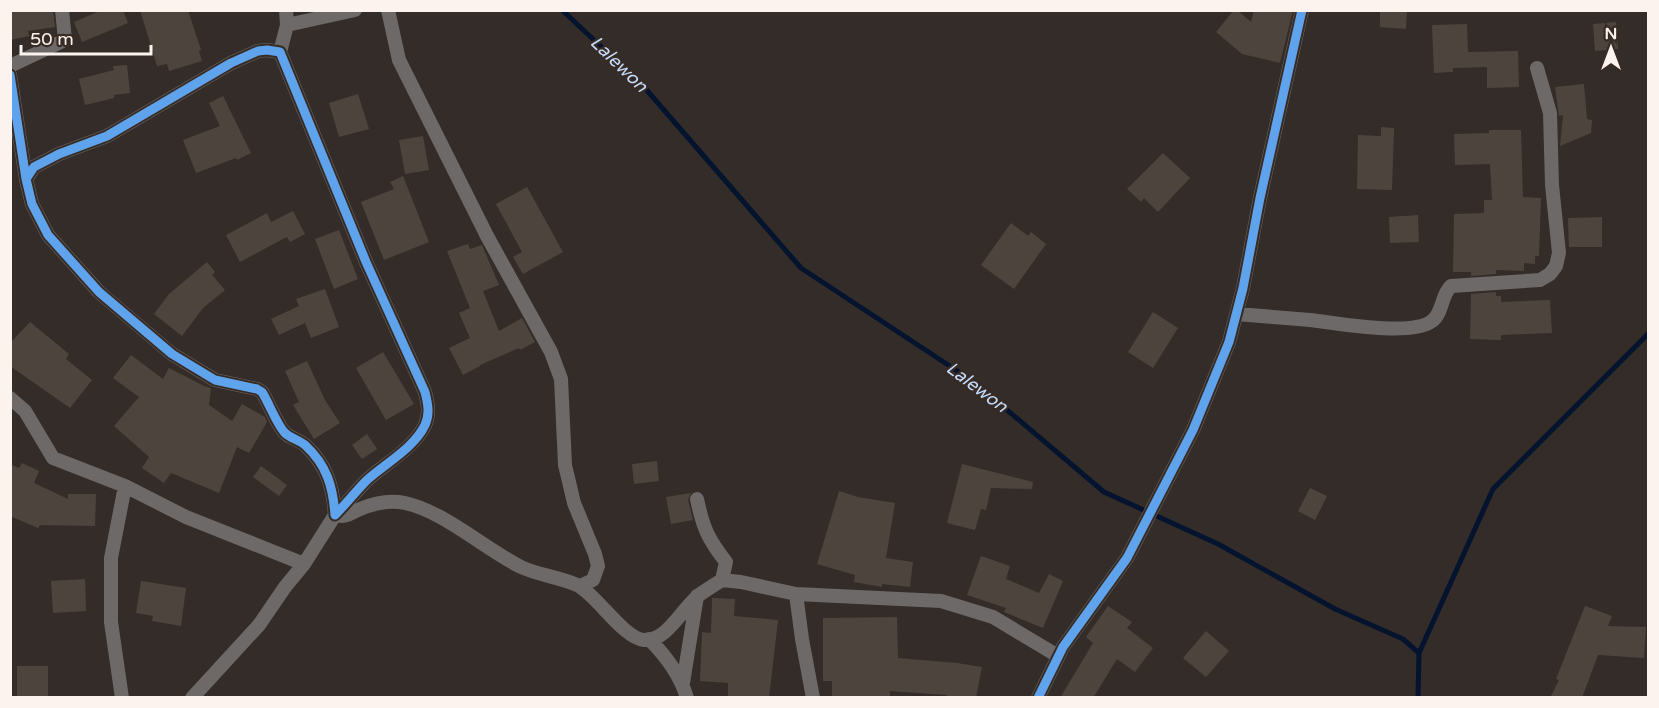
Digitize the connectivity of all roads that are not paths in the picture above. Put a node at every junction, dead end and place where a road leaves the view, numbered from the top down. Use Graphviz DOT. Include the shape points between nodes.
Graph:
graph roads {
  1 [pos="62,10"];
  2 [pos="286,10"];
  3 [pos="355,10"];
  4 [pos="388,10"];
  5 [pos="1302,10"];
  6 [pos="287,25"];
  7 [pos="280,52"];
  8 [pos="10,66"];
  9 [pos="1537,68"];
  10 [pos="10,75"];
  11 [pos="26,179"];
  12 [pos="1236,314"];
  13 [pos="10,398"];
  14 [pos="125,486"];
  15 [pos="697,499"];
  16 [pos="335,515"];
  17 [pos="304,564"];
  18 [pos="722,580"];
  19 [pos="580,586"];
  20 [pos="796,594"];
  21 [pos="697,596"];
  22 [pos="649,639"];
  23 [pos="1058,656"];
  24 [pos="683,683"];
  25 [pos="122,698"];
  26 [pos="192,698"];
  27 [pos="687,698"];
  28 [pos="813,698"];
  29 [pos="1038,698"];
  1 -- 8 [label="street" via="65,40"];
  2 -- 6 [label="street"];
  3 -- 6 [label="street"];
  4 -- 19 [label="street" via="399,60 487,236 551,352 561,379 565,465 574,503 598,566 593,580"];
  5 -- 12 [label="street"];
  6 -- 7 [label="street"];
  7 -- 11 [label="street" via="258,51 231,63 107,136 34,167"];
  7 -- 16 [label="street" via="429,408 420,434 364,483"];
  9 -- 12 [label="street" via="1550,113 1559,253 1550,274 1540,280 1451,286 1436,318 1426,325 1356,328"];
  10 -- 11 [label="street"];
  11 -- 16 [label="street" via="32,204 48,235 99,292 172,354 215,380 262,392 284,433 304,445 322,465 332,485"];
  12 -- 23 [label="street" via="1229,342 1193,430 1127,558"];
  13 -- 14 [label="street" via="25,411 53,458"];
  14 -- 17 [label="street" via="186,517"];
  14 -- 25 [label="street" via="111,558 111,622"];
  15 -- 18 [label="street" via="703,527 726,562"];
  16 -- 17 [label="street"];
  16 -- 19 [label="street" via="345,517 390,502 420,507 523,568"];
  17 -- 26 [label="street" via="259,625"];
  18 -- 20 [label="street"];
  18 -- 21 [label="street"];
  19 -- 22 [label="street" via="626,630 637,638"];
  20 -- 23 [label="street" via="941,601 993,618"];
  20 -- 28 [label="street"];
  21 -- 22 [label="street" via="662,634"];
  21 -- 24 [label="street"];
  22 -- 24 [label="street"];
  23 -- 29 [label="street"];
  24 -- 27 [label="street"];
}
